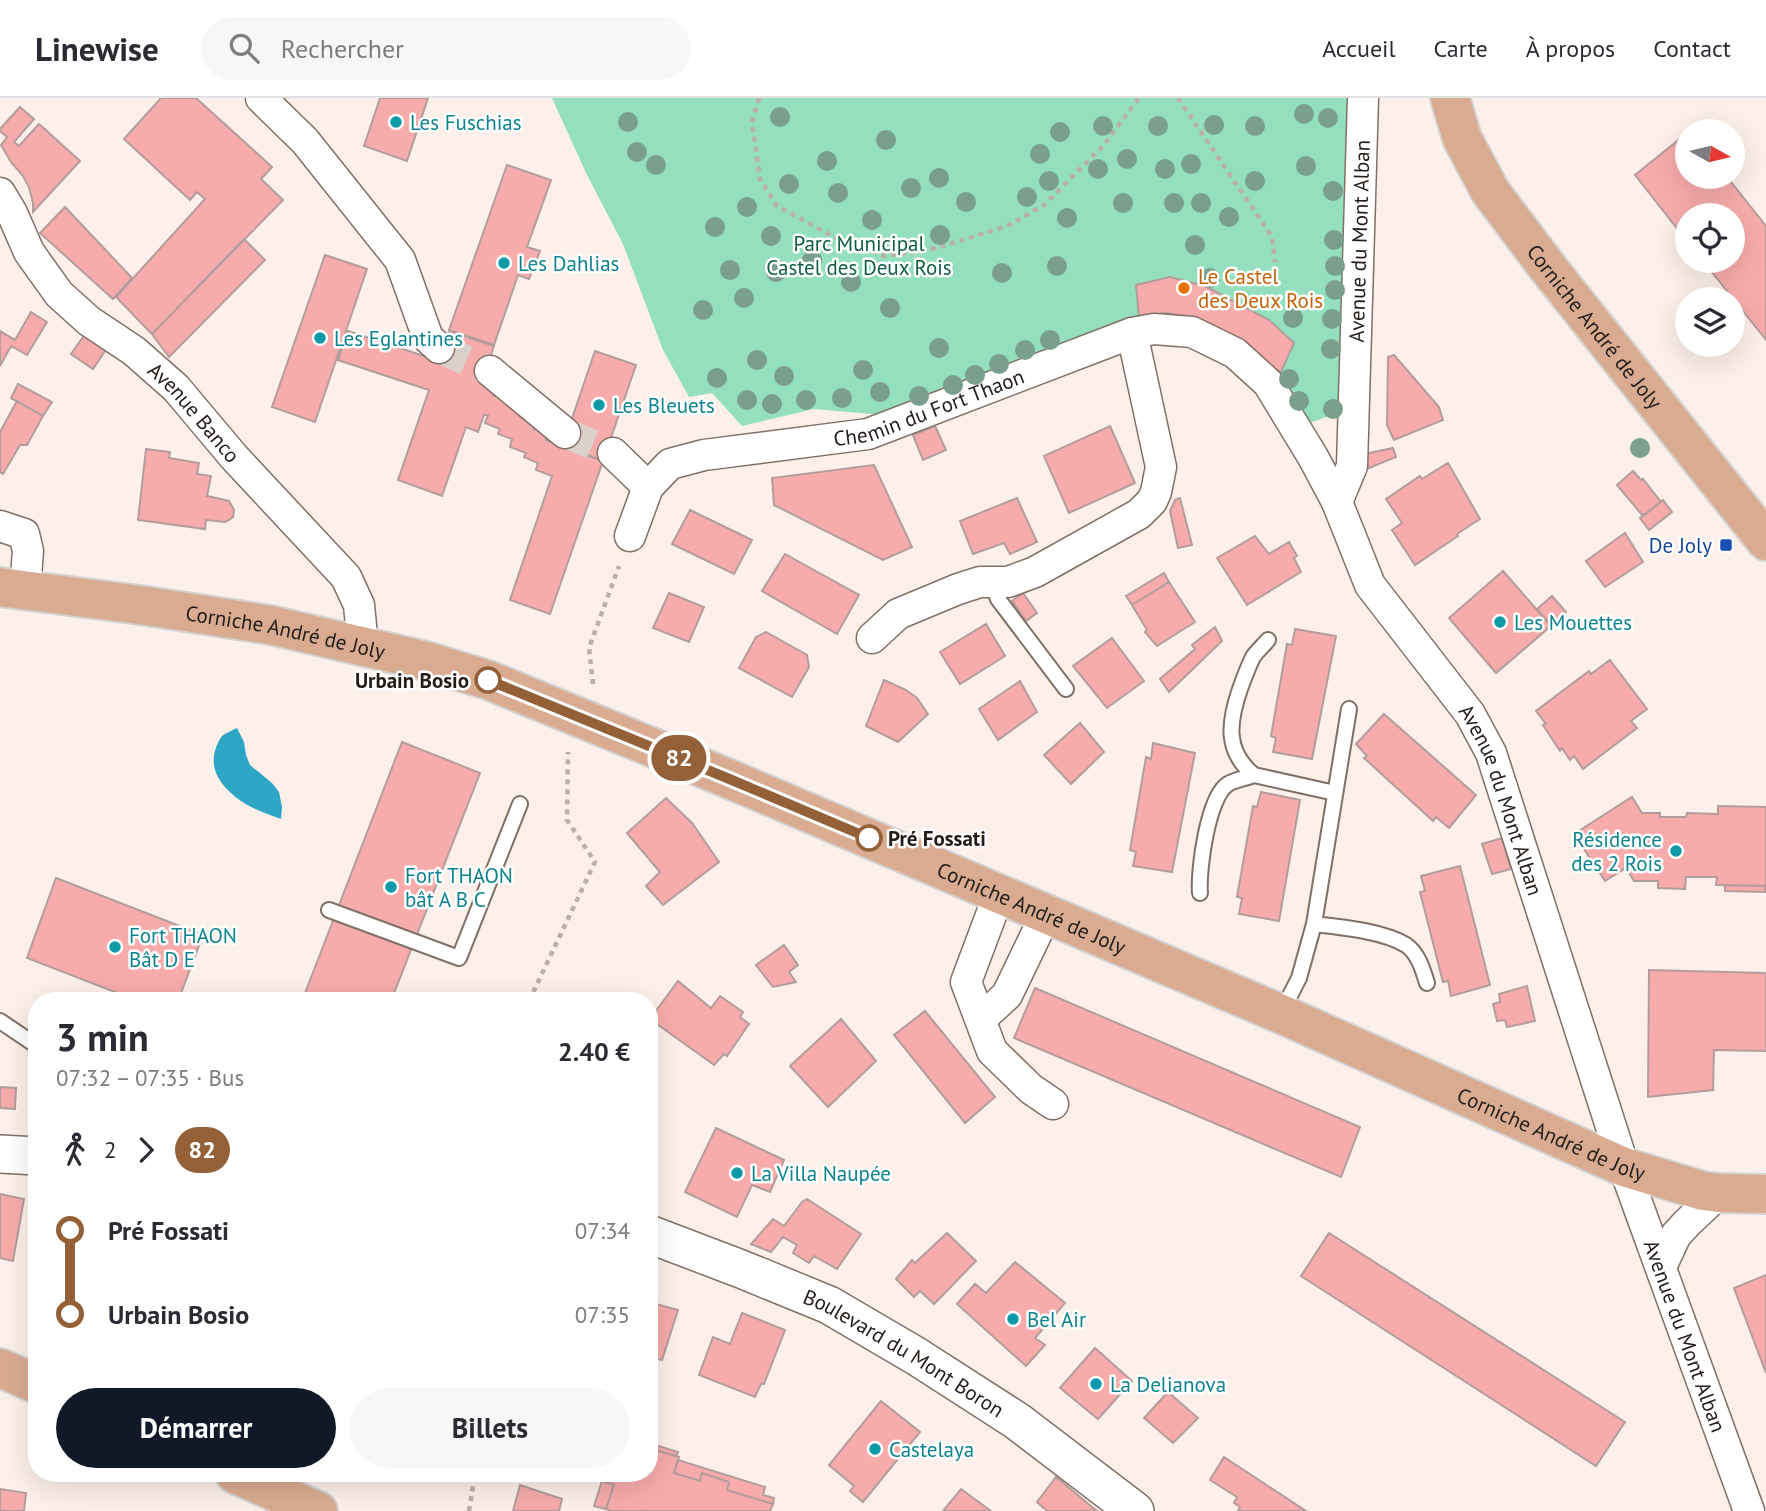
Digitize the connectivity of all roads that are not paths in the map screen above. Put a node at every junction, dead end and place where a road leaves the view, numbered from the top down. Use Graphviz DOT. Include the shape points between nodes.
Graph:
graph roads {
  1 [pos="261,98"];
  2 [pos="1363,98"];
  3 [pos="1450,98"];
  4 [pos="0,192"];
  5 [pos="1132,333"];
  6 [pos="439,348"];
  7 [pos="490,371"];
  8 [pos="565,433"];
  9 [pos="613,453"];
  10 [pos="648,486"];
  11 [pos="1337,502"];
  12 [pos="0,526"];
  13 [pos="630,536"];
  14 [pos="1766,541"];
  15 [pos="991,582"];
  16 [pos="12,588"];
  17 [pos="872,638"];
  18 [pos="1268,640"];
  19 [pos="363,646"];
  20 [pos="1066,689"];
  21 [pos="1349,709"];
  22 [pos="1254,775"];
  23 [pos="1335,793"];
  24 [pos="520,804"];
  25 [pos="1200,893"];
  26 [pos="999,894"];
  27 [pos="329,910"];
  28 [pos="1046,914"];
  29 [pos="1314,924"];
  30 [pos="1427,983"];
  31 [pos="1281,1014"];
  32 [pos="981,1019"];
  33 [pos="0,1021"];
  34 [pos="28,1040"];
  35 [pos="1053,1104"];
  36 [pos="0,1154"];
  37 [pos="28,1156"];
  38 [pos="1624,1167"];
  39 [pos="1720,1193"];
  40 [pos="1766,1194"];
  41 [pos="658,1237"];
  42 [pos="1661,1267"];
  43 [pos="0,1368"];
  44 [pos="28,1380"];
  45 [pos="253,1482"];
  46 [pos="318,1511"];
  47 [pos="1135,1511"];
  48 [pos="1749,1511"];
  1 -- 6 [label="street" via="305,141 400,260 428,338"];
  2 -- 11 [label="street, Avenue du Mont Alban" via="1352,466"];
  3 -- 14 [label="main road, Corniche André de Joly" via="1462,138 1490,191"];
  4 -- 19 [label="street, Avenue Banco" via="29,252 59,294 177,388 234,457 346,577 359,605"];
  5 -- 10 [label="street, Chemin du Fort Thaon" via="868,434 704,455 670,464"];
  5 -- 11 [label="street, Chemin du Fort Thaon" via="1154,329 1192,332 1235,353 1268,383"];
  5 -- 15 [label="street" via="1161,467 1152,501 1139,514 1035,572 1008,582"];
  7 -- 8 [label="street"];
  9 -- 10 [label="street"];
  10 -- 13 [label="street, Chemin du Fort Thaon"];
  11 -- 38 [label="street, Avenue du Mont Alban" via="1370,585 1470,714 1491,753"];
  12 -- 16 [label="street" via="24,534 28,551"];
  15 -- 17 [label="street" via="958,589 898,614"];
  15 -- 20 [label="lane" via="998,599"];
  16 -- 19 [label="main road, Corniche André de Joly" via="270,625"];
  18 -- 22 [label="lane" via="1254,656 1233,710 1231,734 1236,752"];
  19 -- 26 [label="main road, Corniche André de Joly" via="488,680"];
  21 -- 23 [label="lane"];
  22 -- 23 [label="lane"];
  22 -- 25 [label="lane" via="1227,784 1219,797 1204,839"];
  23 -- 29 [label="lane"];
  24 -- 27 [label="lane" via="459,958"];
  26 -- 28 [label="main road, Corniche André de Joly"];
  26 -- 32 [label="street" via="966,982"];
  28 -- 31 [label="main road, Corniche André de Joly"];
  28 -- 32 [label="street" via="1007,995"];
  29 -- 30 [label="lane" via="1380,935 1408,946 1422,965"];
  29 -- 31 [label="lane" via="1299,978"];
  31 -- 38 [label="main road, Corniche André de Joly"];
  32 -- 35 [label="street" via="992,1051"];
  33 -- 34 [label="lane"];
  36 -- 37 [label="street"];
  38 -- 39 [label="main road, Corniche André de Joly"];
  38 -- 42 [label="street, Avenue du Mont Alban"];
  39 -- 40 [label="main road, Corniche André de Joly"];
  39 -- 42 [label="street" via="1676,1235"];
  41 -- 47 [label="street, Boulevard du Mont Boron" via="829,1306 1017,1421"];
  42 -- 48 [label="street, Avenue du Mont Alban"];
  43 -- 44 [label="main road"];
  45 -- 46 [label="main road"];
}
